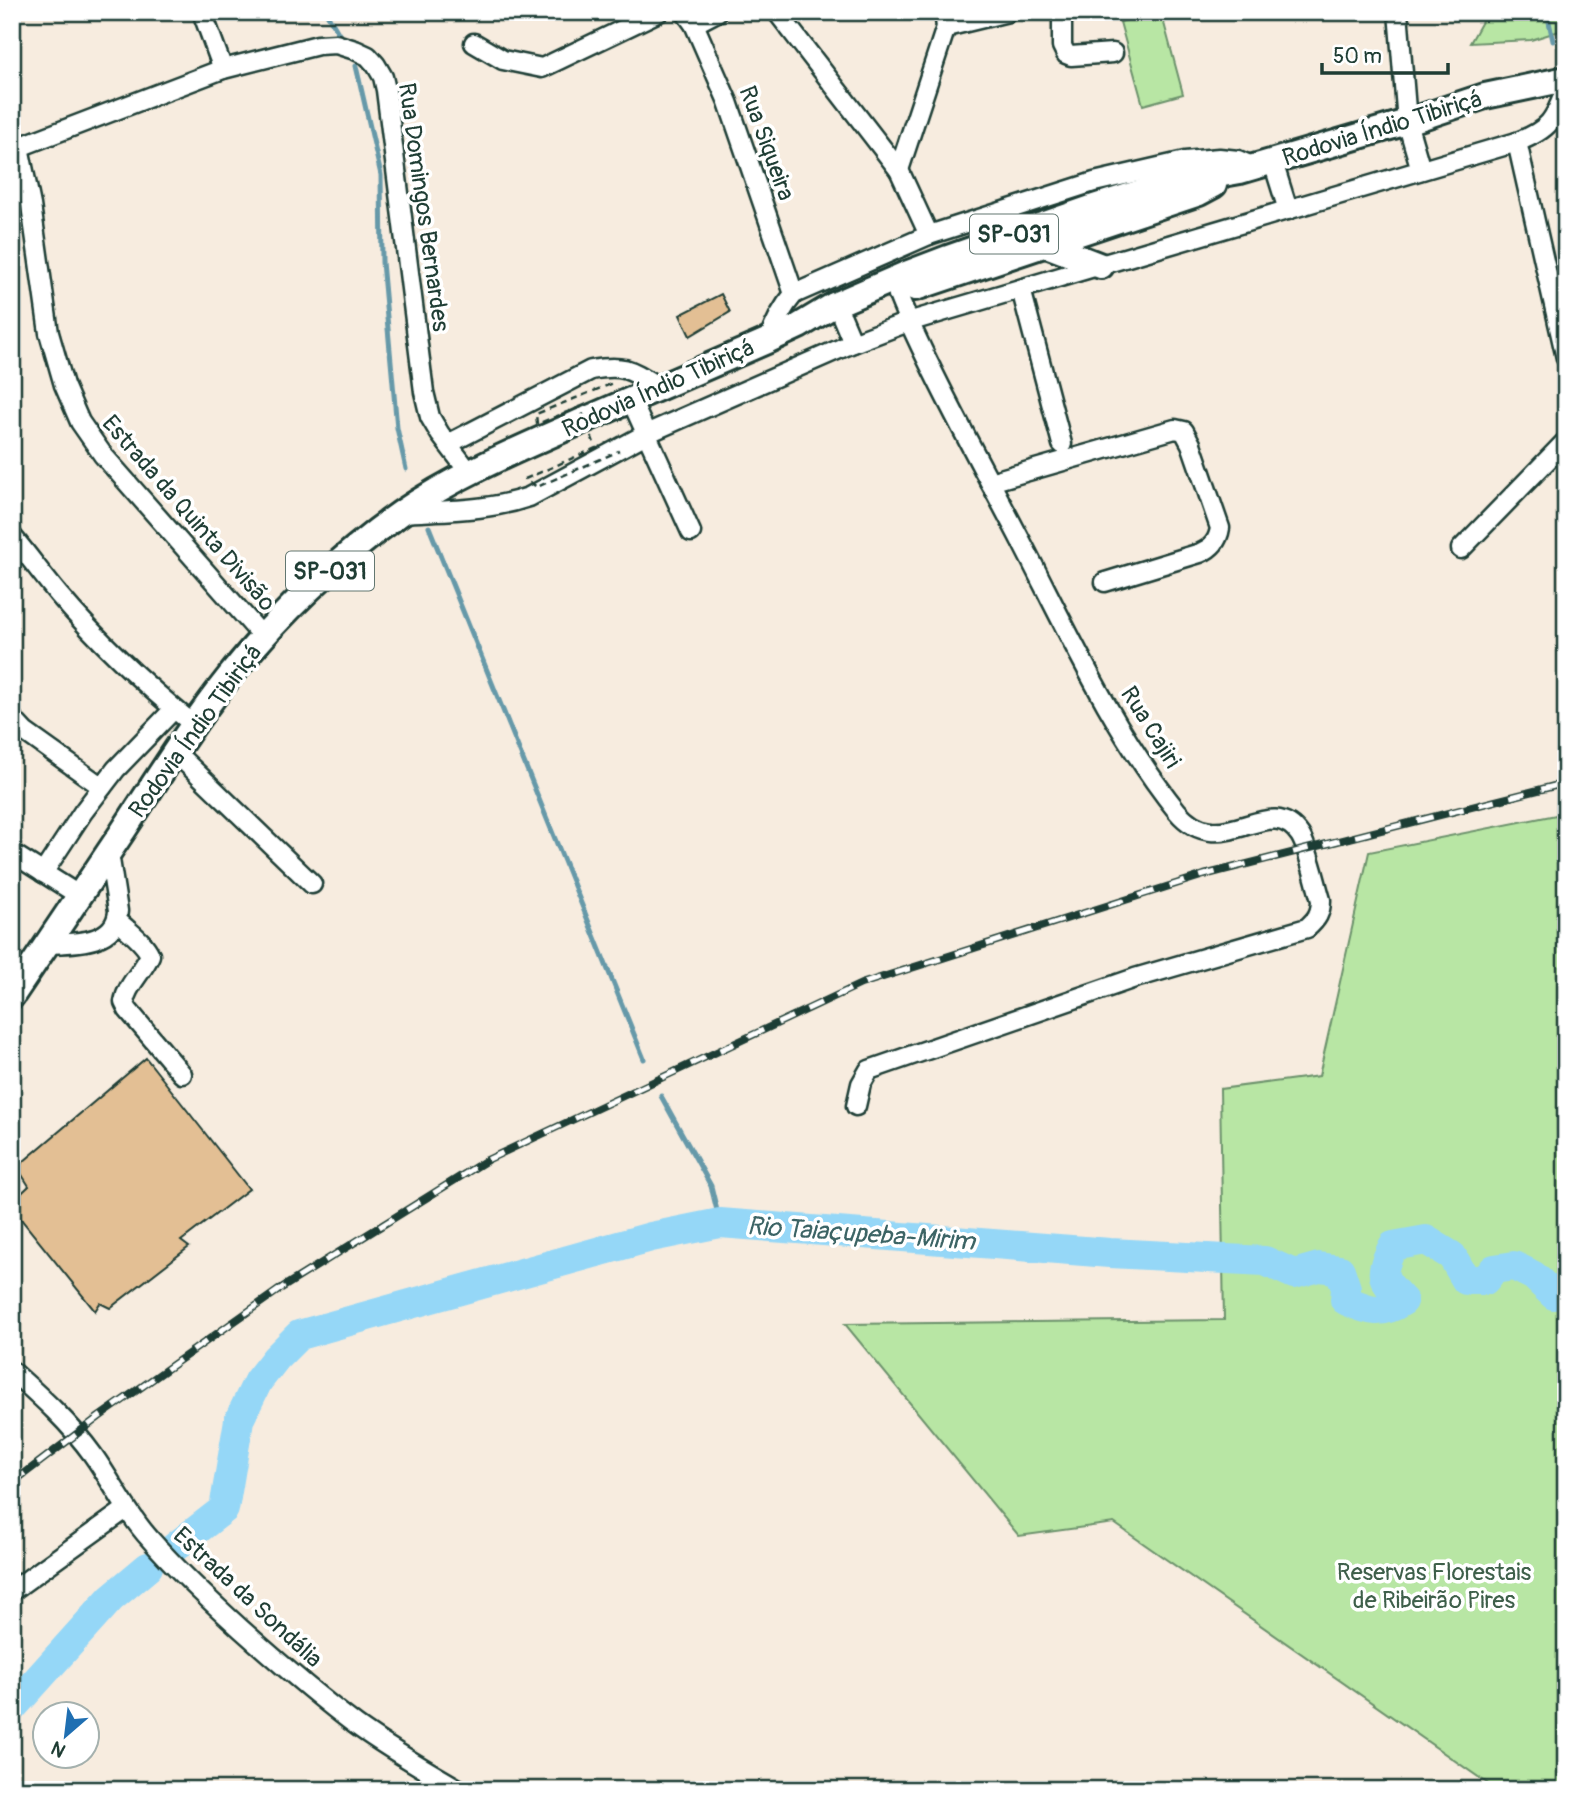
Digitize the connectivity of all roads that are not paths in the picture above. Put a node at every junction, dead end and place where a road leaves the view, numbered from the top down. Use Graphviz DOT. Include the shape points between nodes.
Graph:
graph roads {
  1 [pos="202,12"];
  2 [pos="659,12"];
  3 [pos="717,12"];
  4 [pos="777,12"];
  5 [pos="1008,12"];
  6 [pos="1062,12"];
  7 [pos="1398,12"];
  8 [pos="689,18"];
  9 [pos="945,20"];
  10 [pos="474,43"];
  11 [pos="1113,53"];
  12 [pos="223,69"];
  13 [pos="1566,79"];
  14 [pos="1566,88"];
  15 [pos="1407,122"];
  16 [pos="15,141"];
  17 [pos="1517,142"];
  18 [pos="1256,167"];
  19 [pos="899,170"];
  20 [pos="1421,170"];
  21 [pos="1287,210"];
  22 [pos="929,235"];
  23 [pos="1044,244"];
  24 [pos="1101,266"];
  25 [pos="1020,289"];
  26 [pos="794,293"];
  27 [pos="898,295"];
  28 [pos="842,317"];
  29 [pos="908,322"];
  30 [pos="799,326"];
  31 [pos="769,340"];
  32 [pos="853,343"];
  33 [pos="1566,358"];
  34 [pos="660,388"];
  35 [pos="631,400"];
  36 [pos="646,434"];
  37 [pos="1566,441"];
  38 [pos="447,444"];
  39 [pos="1062,444"];
  40 [pos="469,472"];
  41 [pos="990,482"];
  42 [pos="402,513"];
  43 [pos="691,532"];
  44 [pos="12,536"];
  45 [pos="1461,549"];
  46 [pos="1105,582"];
  47 [pos="263,637"];
  48 [pos="174,709"];
  49 [pos="12,718"];
  50 [pos="194,725"];
  51 [pos="175,752"];
  52 [pos="102,787"];
  53 [pos="12,853"];
  54 [pos="109,853"];
  55 [pos="43,873"];
  56 [pos="312,884"];
  57 [pos="80,896"];
  58 [pos="117,920"];
  59 [pos="47,944"];
  60 [pos="12,996"];
  61 [pos="183,1074"];
  62 [pos="856,1106"];
  63 [pos="12,1371"];
  64 [pos="126,1509"];
  65 [pos="12,1591"];
  66 [pos="460,1790"];
  1 -- 12 [label="street"];
  2 -- 10 [label="street" via="542,68 503,60"];
  3 -- 8 [label="street"];
  4 -- 19 [label="street"];
  5 -- 9 [label="street"];
  6 -- 11 [label="street" via="1066,54"];
  7 -- 15 [label="street"];
  8 -- 26 [label="street, Rua Siqueira" via="728,102"];
  9 -- 19 [label="street"];
  12 -- 16 [label="street, Rua Domingos Bernardes"];
  12 -- 38 [label="street, Rua Domingos Bernardes" via="337,44 368,56 376,65 386,90 424,392 430,417"];
  13 -- 15 [label="highway, Rodovia Índio Tibiriçá / SP-031" via="1485,96"];
  14 -- 17 [label="street" via="1544,130"];
  15 -- 18 [label="highway, Rodovia Índio Tibiriçá / SP-031"];
  15 -- 20 [label="street"];
  16 -- 47 [label="street, Estrada da Quinta Divisão" via="31,205 49,333 80,422 103,455"];
  17 -- 20 [label="street"];
  17 -- 33 [label="street"];
  18 -- 21 [label="street"];
  18 -- 22 [label="street" via="1219,158 1185,161 1094,182"];
  18 -- 23 [label="highway, Rodovia Índio Tibiriçá / SP-031" via="1199,193"];
  18 -- 30 [label="highway, Rodovia Índio Tibiriçá / SP-031" via="1167,184 1091,208 948,258 834,305"];
  19 -- 22 [label="street"];
  20 -- 21 [label="street"];
  21 -- 24 [label="street"];
  22 -- 26 [label="street"];
  23 -- 24 [label="highway"];
  23 -- 27 [label="highway, Rodovia Índio Tibiriçá / SP-031"];
  24 -- 25 [label="street"];
  25 -- 29 [label="street"];
  25 -- 39 [label="street"];
  26 -- 31 [label="street" via="775,320"];
  27 -- 28 [label="highway, Rodovia Índio Tibiriçá / SP-031"];
  27 -- 29 [label="street, Rua Cajiri"];
  28 -- 30 [label="highway, Rodovia Índio Tibiriçá / SP-031"];
  28 -- 32 [label="street"];
  29 -- 32 [label="street"];
  29 -- 41 [label="street, Rua Cajiri"];
  30 -- 31 [label="highway, Rodovia Índio Tibiriçá / SP-031"];
  31 -- 34 [label="highway, Rodovia Índio Tibiriçá / SP-031"];
  32 -- 36 [label="street"];
  34 -- 35 [label="highway, Rodovia Índio Tibiriçá / SP-031"];
  34 -- 38 [label="street" via="630,370 591,370"];
  35 -- 36 [label="street"];
  35 -- 40 [label="highway, Rodovia Índio Tibiriçá / SP-031"];
  36 -- 42 [label="street" via="514,502"];
  36 -- 43 [label="street"];
  37 -- 45 [label="street"];
  38 -- 40 [label="street, Rua Domingos Bernardes"];
  40 -- 42 [label="highway, Rodovia Índio Tibiriçá / SP-031"];
  41 -- 46 [label="street" via="1175,429 1184,431 1220,528 1219,537 1199,553"];
  41 -- 62 [label="street, Rua Cajiri" via="1097,687 1178,811 1188,822 1210,832 1265,819 1287,822 1302,837 1321,910 1307,928 1135,978 869,1070"];
  42 -- 47 [label="highway, Rodovia Índio Tibiriçá / SP-031" via="357,546"];
  44 -- 48 [label="street" via="104,643"];
  47 -- 50 [label="highway, Rodovia Índio Tibiriçá / SP-031"];
  48 -- 50 [label="street"];
  48 -- 52 [label="street"];
  49 -- 52 [label="street"];
  50 -- 51 [label="highway, Rodovia Índio Tibiriçá / SP-031"];
  51 -- 54 [label="highway, Rodovia Índio Tibiriçá / SP-031"];
  51 -- 56 [label="street"];
  52 -- 55 [label="street"];
  53 -- 55 [label="street"];
  54 -- 57 [label="highway, Rodovia Índio Tibiriçá / SP-031"];
  54 -- 58 [label="street"];
  55 -- 57 [label="street"];
  57 -- 59 [label="highway, Rodovia Índio Tibiriçá / SP-031"];
  58 -- 59 [label="street" via="112,929 93,940"];
  58 -- 61 [label="street" via="150,955 124,1002"];
  59 -- 60 [label="highway, Rodovia Índio Tibiriçá / SP-031"];
  63 -- 64 [label="street, Estrada da Sondália" via="72,1429"];
  64 -- 65 [label="street"];
  64 -- 66 [label="street, Estrada da Sondália" via="187,1580 286,1668 356,1725"];
}
